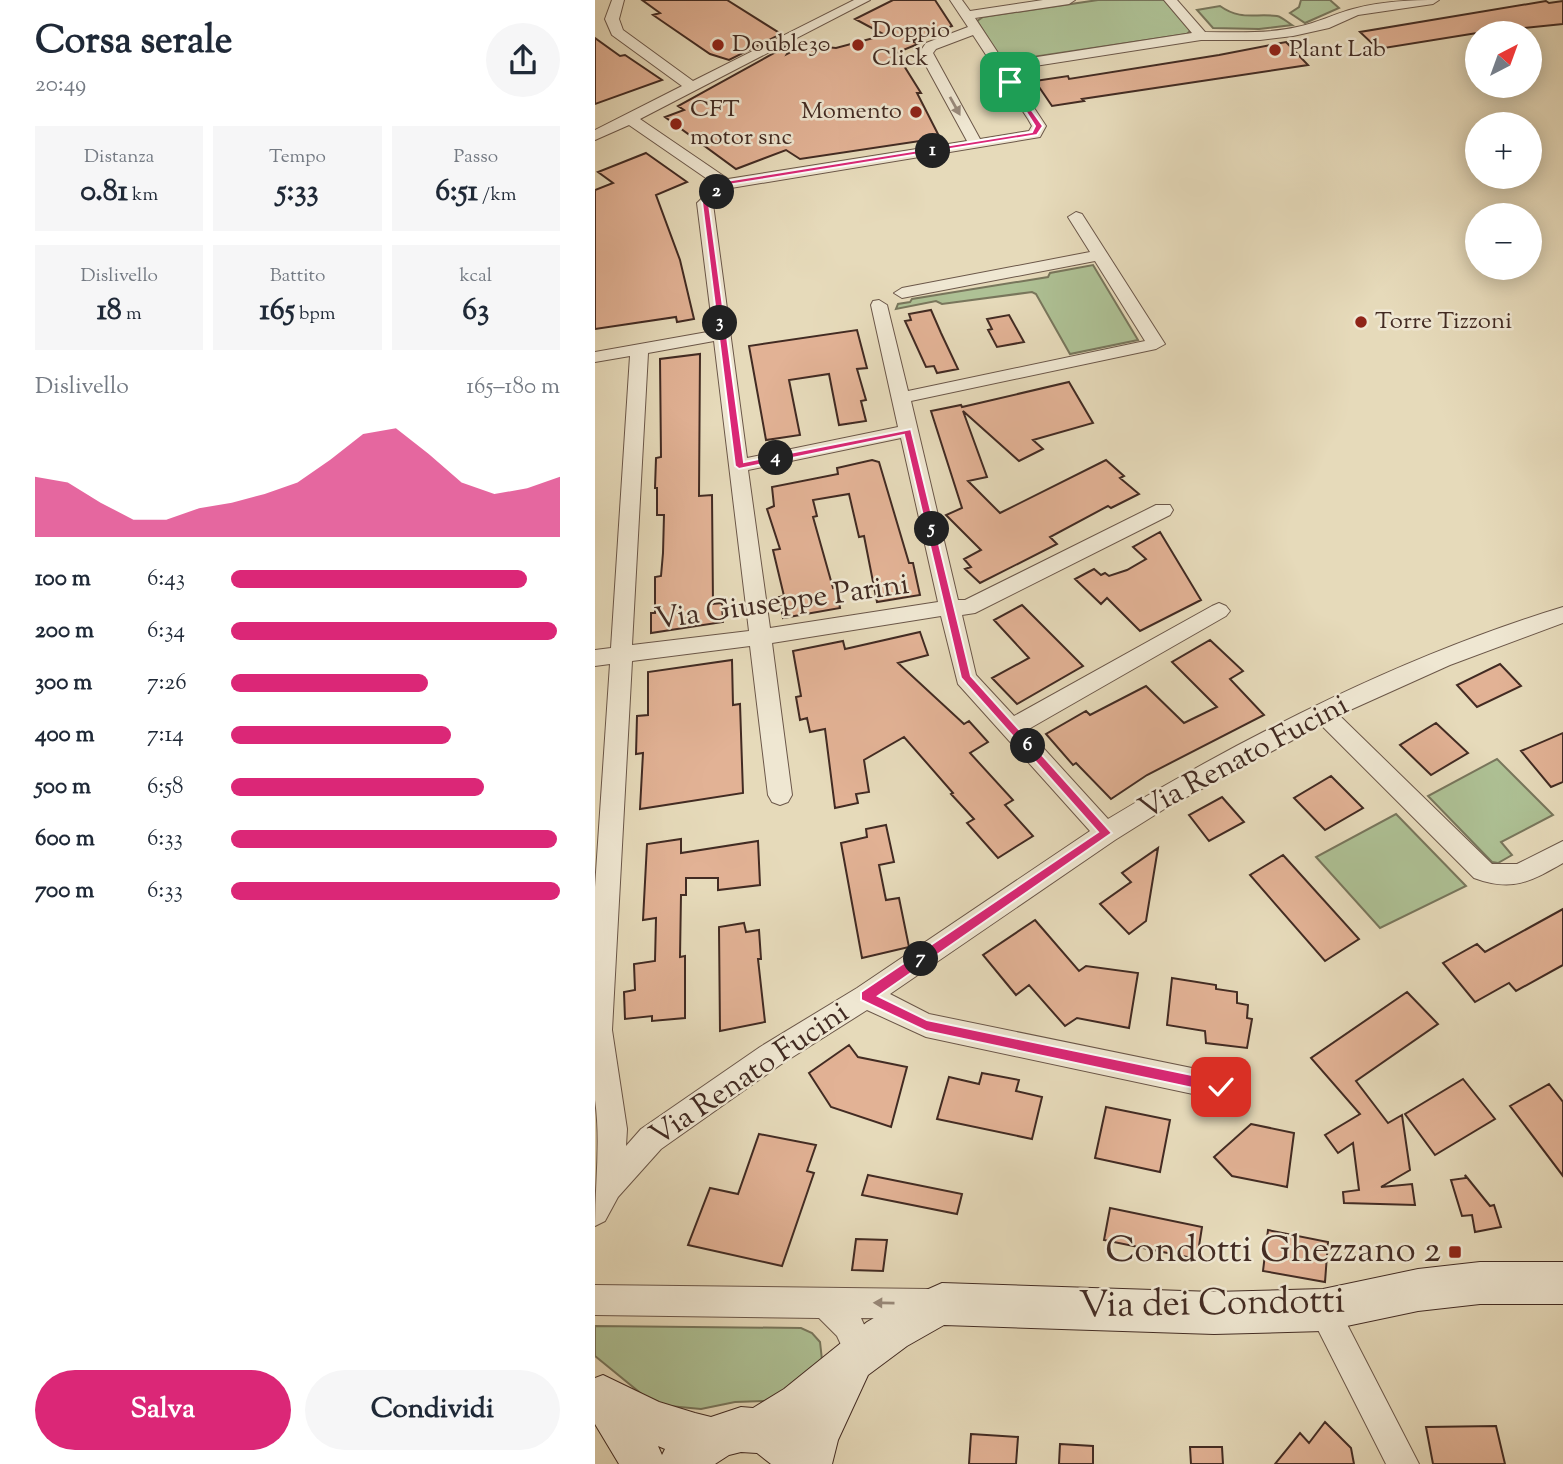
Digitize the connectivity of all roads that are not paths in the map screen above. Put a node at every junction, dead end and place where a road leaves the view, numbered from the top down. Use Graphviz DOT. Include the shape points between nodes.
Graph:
graph roads {
  1 [pos="618,0"];
  2 [pos="864,0"];
  3 [pos="956,0"];
  4 [pos="1069,0"];
  5 [pos="1170,0"];
  6 [pos="1348,0"];
  7 [pos="1433,0"];
  8 [pos="1360,11"];
  9 [pos="966,15"];
  10 [pos="595,18"];
  11 [pos="611,19"];
  12 [pos="976,29"];
  13 [pos="1201,36"];
  14 [pos="1000,67"];
  15 [pos="692,87"];
  16 [pos="630,119"];
  17 [pos="595,136"];
  18 [pos="976,144"];
  19 [pos="726,184"];
  20 [pos="1076,217"];
  21 [pos="1099,255"];
  22 [pos="902,293"];
  23 [pos="879,305"];
  24 [pos="722,334"];
  25 [pos="639,350"];
  26 [pos="595,357"];
  27 [pos="900,398"];
  28 [pos="908,431"];
  29 [pos="739,466"];
  30 [pos="1163,509"];
  31 [pos="951,607"];
  32 [pos="1219,611"];
  33 [pos="1563,614"];
  34 [pos="762,637"];
  35 [pos="620,657"];
  36 [pos="595,658"];
  37 [pos="1323,713"];
  38 [pos="1012,727"];
  39 [pos="780,795"];
  40 [pos="1106,833"];
  41 [pos="1563,850"];
  42 [pos="866,996"];
  43 [pos="1221,1087"];
  44 [pos="613,1129"];
  45 [pos="651,1139"];
  46 [pos="601,1199"];
  47 [pos="1563,1283"];
  48 [pos="595,1300"];
  49 [pos="825,1302"];
  50 [pos="942,1304"];
  51 [pos="1323,1310"];
  52 [pos="861,1353"];
  53 [pos="599,1393"];
  54 [pos="754,1430"];
  55 [pos="695,1451"];
  56 [pos="643,1464"];
  57 [pos="798,1464"];
  58 [pos="809,1464"];
  59 [pos="1403,1464"];
  1 -- 11 [label="street"];
  2 -- 15 [label="street"];
  3 -- 9 [label="street"];
  4 -- 9 [label="street"];
  5 -- 13 [label="street"];
  6 -- 8 [label="street"];
  7 -- 8 [label="street"];
  8 -- 13 [label="street" via="1293,32"];
  9 -- 12 [label="street"];
  10 -- 11 [label="street"];
  11 -- 15 [label="street" via="620,36"];
  12 -- 14 [label="street"];
  12 -- 18 [label="street, one-way" via="931,46 926,53"];
  13 -- 14 [label="street"];
  14 -- 18 [label="street" via="1035,119 1038,131"];
  15 -- 16 [label="street"];
  16 -- 17 [label="street"];
  16 -- 19 [label="street"];
  18 -- 19 [label="street"];
  19 -- 24 [label="street" via="705,204"];
  20 -- 21 [label="street"];
  21 -- 22 [label="street"];
  21 -- 27 [label="street" via="1156,344"];
  23 -- 27 [label="street"];
  24 -- 25 [label="street"];
  24 -- 29 [label="street"];
  25 -- 26 [label="street"];
  25 -- 35 [label="street"];
  27 -- 28 [label="street"];
  28 -- 29 [label="street"];
  28 -- 31 [label="street"];
  29 -- 34 [label="street"];
  30 -- 31 [label="street, Via Giuseppe Parini" via="968,608"];
  31 -- 34 [label="street, Via Giuseppe Parini"];
  31 -- 38 [label="street" via="966,678"];
  32 -- 38 [label="street"];
  33 -- 37 [label="street, Via Renato Fucini" via="1442,659"];
  34 -- 35 [label="street, Via Giuseppe Parini"];
  34 -- 39 [label="street"];
  35 -- 36 [label="street, Via Giuseppe Parini"];
  35 -- 44 [label="street" via="599,1030"];
  37 -- 40 [label="street, Via Renato Fucini"];
  37 -- 41 [label="street" via="1483,871 1511,878"];
  38 -- 40 [label="street"];
  40 -- 42 [label="street, Via Renato Fucini"];
  42 -- 43 [label="street" via="926,1025"];
  42 -- 45 [label="street, Via Renato Fucini"];
  44 -- 45 [label="street"];
  44 -- 46 [label="street"];
  45 -- 46 [label="street, Via Renato Fucini"];
  47 -- 51 [label="street, Via dei Condotti" via="1480,1283 1418,1290"];
  48 -- 49 [label="street, Via dei Condotti"];
  50 -- 49 [label="street, Via dei Condotti, one-way"];
  49 -- 52 [label="street" via="848,1325"];
  50 -- 51 [label="street, Via dei Condotti" via="1214,1313"];
  50 -- 52 [label="street, Via dei Condotti"];
  51 -- 59 [label="street"];
  52 -- 54 [label="street, Via dei Condotti" via="799,1407"];
  52 -- 58 [label="street, Via dei Condotti" via="817,1434"];
  53 -- 55 [label="street" via="666,1429"];
  53 -- 56 [label="street"];
  54 -- 55 [label="street, Via dei Condotti" via="739,1429"];
  54 -- 57 [label="street" via="777,1439"];
}
